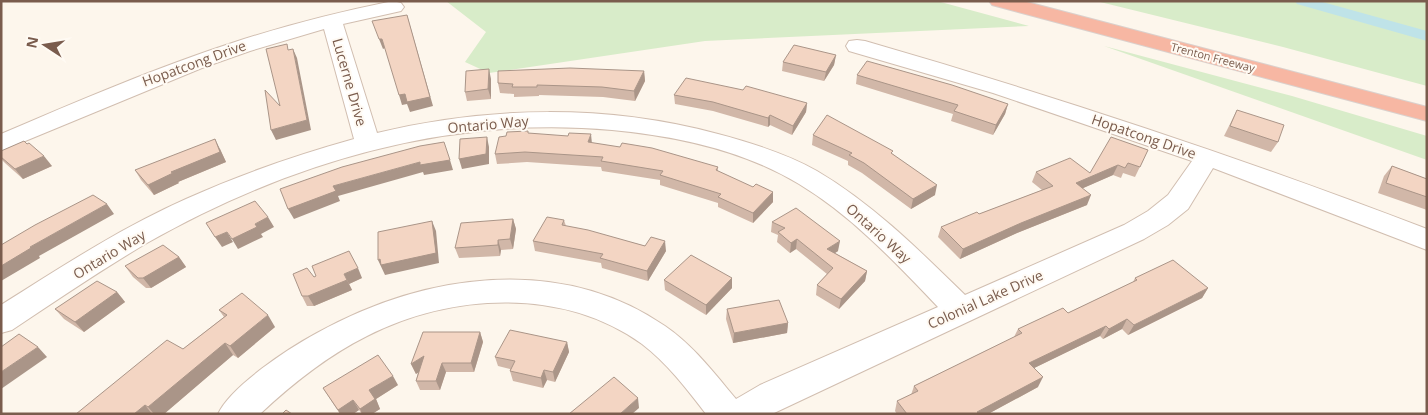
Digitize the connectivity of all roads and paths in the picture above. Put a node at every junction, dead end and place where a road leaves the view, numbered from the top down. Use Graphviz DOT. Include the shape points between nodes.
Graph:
graph roads {
  1 [pos="999,1"];
  2 [pos="1037,1"];
  3 [pos="394,7"];
  4 [pos="332,20"];
  5 [pos="857,46"];
  6 [pos="1427,103"];
  7 [pos="1427,114"];
  8 [pos="1,143"];
  9 [pos="368,143"];
  10 [pos="1207,157"];
  11 [pos="1427,240"];
  12 [pos="960,310"];
  13 [pos="1,321"];
  14 [pos="236,414"];
  15 [pos="727,414"];
  16 [pos="741,414"];
  1 -- 7 [label="highway, Trenton Freeway"];
  2 -- 6 [label="highway, Trenton Freeway"];
  3 -- 4 [label="street, Hopatcong Drive"];
  4 -- 8 [label="street, Hopatcong Drive" via="183,66"];
  4 -- 9 [label="street, Lucerne Drive"];
  5 -- 10 [label="street, Hopatcong Drive" via="1061,107"];
  9 -- 12 [label="street, Ontario Way" via="454,126 540,119 624,123 705,138 771,160 837,196 868,219"];
  9 -- 13 [label="street, Ontario Way" via="291,166 191,208 94,262"];
  10 -- 11 [label="street, Hopatcong Drive"];
  10 -- 12 [label="street, Colonial Lake Drive" via="1178,202 1158,218 1134,232"];
  12 -- 16 [label="street, Colonial Lake Drive" via="772,396"];
  14 -- 15 [label="street" via="284,371 356,327 426,301 494,290 529,290 563,295 625,317 678,356"];
}
